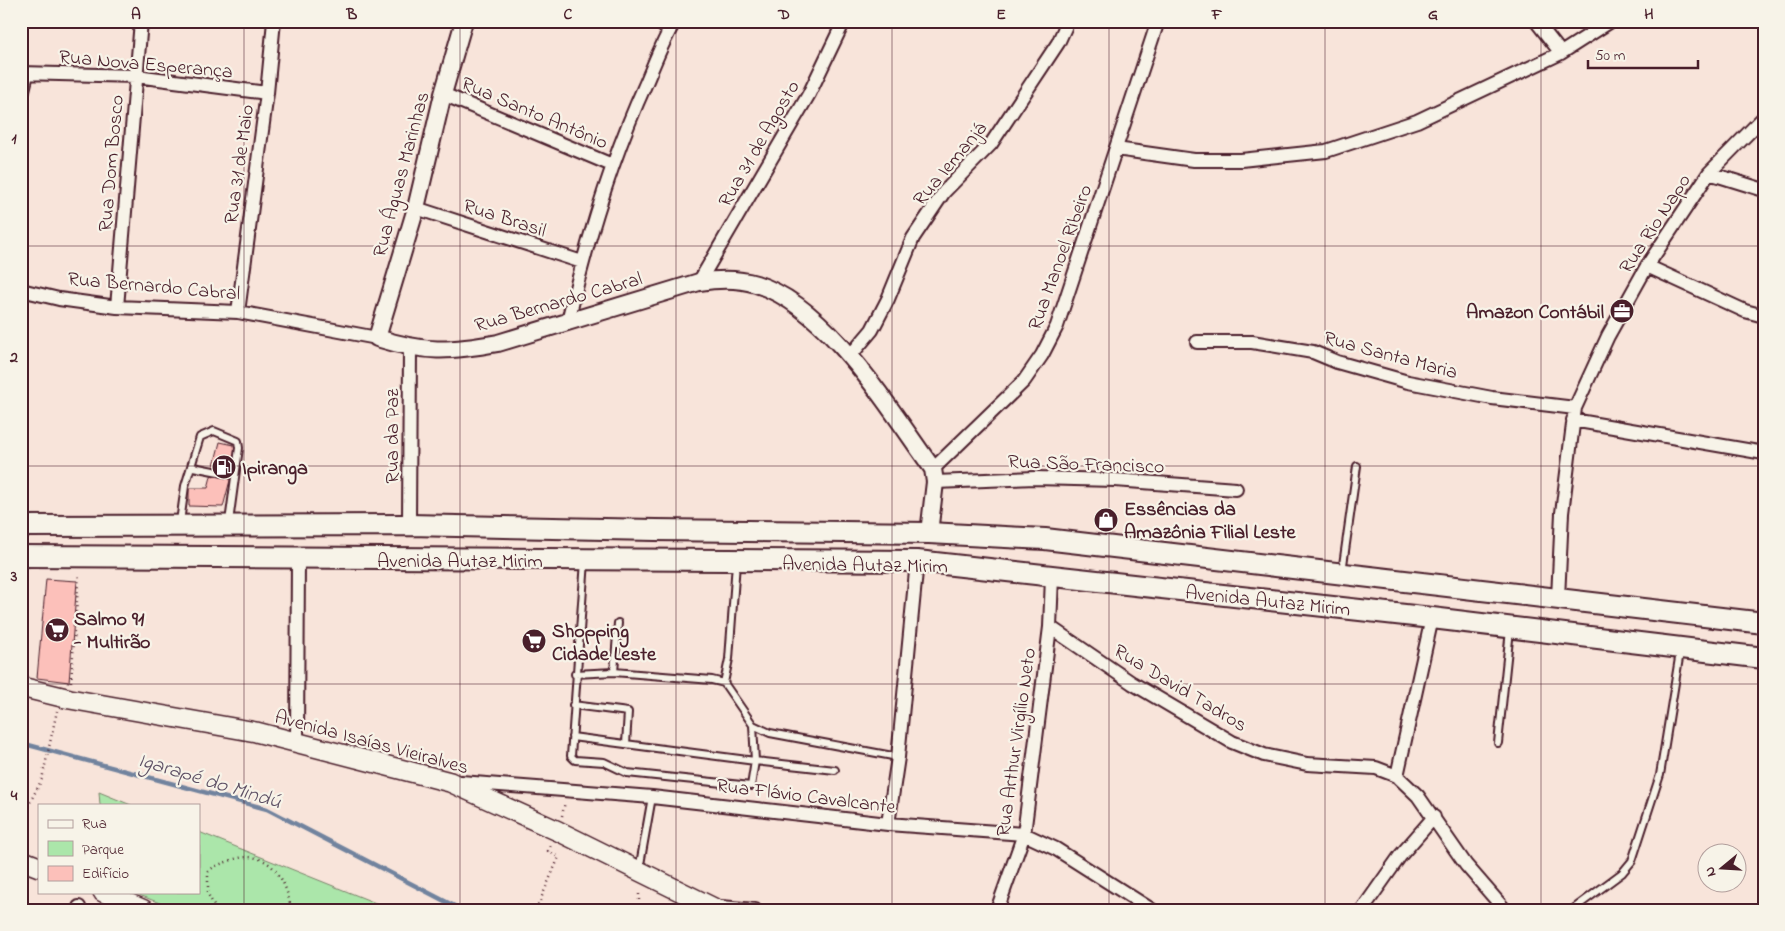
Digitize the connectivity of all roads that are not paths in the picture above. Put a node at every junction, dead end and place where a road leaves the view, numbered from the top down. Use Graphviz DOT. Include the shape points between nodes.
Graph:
graph roads {
  1 [pos="141,21"];
  2 [pos="274,21"];
  3 [pos="464,21"];
  4 [pos="658,21"];
  5 [pos="844,21"];
  6 [pos="1068,21"];
  7 [pos="1158,21"];
  8 [pos="1536,21"];
  9 [pos="1611,21"];
  10 [pos="672,26"];
  11 [pos="1561,53"];
  12 [pos="24,74"];
  13 [pos="136,76"];
  14 [pos="267,93"];
  15 [pos="443,94"];
  16 [pos="21,98"];
  17 [pos="1764,117"];
  18 [pos="1116,149"];
  19 [pos="612,164"];
  20 [pos="1709,172"];
  21 [pos="1764,190"];
  22 [pos="416,208"];
  23 [pos="582,262"];
  24 [pos="1647,266"];
  25 [pos="699,282"];
  26 [pos="21,290"];
  27 [pos="117,307"];
  28 [pos="238,312"];
  29 [pos="1764,316"];
  30 [pos="568,321"];
  31 [pos="377,338"];
  32 [pos="1197,342"];
  33 [pos="410,348"];
  34 [pos="850,356"];
  35 [pos="1574,414"];
  36 [pos="1764,453"];
  37 [pos="193,466"];
  38 [pos="1356,466"];
  39 [pos="234,475"];
  40 [pos="934,475"];
  41 [pos="1236,490"];
  42 [pos="409,525"];
  43 [pos="21,526"];
  44 [pos="180,526"];
  45 [pos="228,526"];
  46 [pos="929,533"];
  47 [pos="21,556"];
  48 [pos="298,559"];
  49 [pos="585,560"];
  50 [pos="736,562"];
  51 [pos="917,562"];
  52 [pos="1342,573"];
  53 [pos="1052,577"];
  54 [pos="1558,598"];
  55 [pos="1432,618"];
  56 [pos="618,623"];
  57 [pos="1764,623"];
  58 [pos="1050,626"];
  59 [pos="1511,628"];
  60 [pos="1681,648"];
  61 [pos="1764,658"];
  62 [pos="614,672"];
  63 [pos="575,674"];
  64 [pos="724,683"];
  65 [pos="21,687"];
  66 [pos="573,705"];
  67 [pos="753,725"];
  68 [pos="572,737"];
  69 [pos="297,743"];
  70 [pos="1498,743"];
  71 [pos="626,744"];
  72 [pos="898,756"];
  73 [pos="755,761"];
  74 [pos="835,770"];
  75 [pos="1397,776"];
  76 [pos="450,782"];
  77 [pos="652,797"];
  78 [pos="1434,817"];
  79 [pos="888,824"];
  80 [pos="1024,834"];
  81 [pos="21,860"];
  82 [pos="38,867"];
  83 [pos="639,871"];
  84 [pos="108,894"];
  85 [pos="1139,906"];
  86 [pos="713,908"];
  87 [pos="144,910"];
  88 [pos="755,910"];
  89 [pos="996,910"];
  90 [pos="1152,910"];
  91 [pos="1362,910"];
  92 [pos="1505,910"];
  93 [pos="1572,910"];
  1 -- 13 [label="street, Rua Dom Bosco"];
  2 -- 14 [label="street, Rua 31 de Maio"];
  3 -- 15 [label="street, Rua Águas Marinhas"];
  4 -- 10 [label="street"];
  5 -- 25 [label="street, Rua 31 de Agosto" via="809,94"];
  6 -- 34 [label="street, Rua Iemanjá" via="1058,43 991,144 944,192 913,238 872,330"];
  7 -- 18 [label="street, Rua Manoel Ribeiro"];
  8 -- 11 [label="street"];
  9 -- 11 [label="street"];
  10 -- 19 [label="street"];
  11 -- 18 [label="street" via="1417,121 1326,151 1241,160 1194,160"];
  12 -- 13 [label="street, Rua Nova Esperança"];
  12 -- 16 [label="street"];
  13 -- 14 [label="street, Rua Nova Esperança"];
  13 -- 27 [label="street, Rua Dom Bosco"];
  14 -- 28 [label="street, Rua 31 de Maio"];
  15 -- 19 [label="street, Rua Santo Antônio"];
  15 -- 22 [label="street, Rua Águas Marinhas"];
  17 -- 20 [label="street, Rua Rio Napo"];
  18 -- 40 [label="street, Rua Manoel Ribeiro" via="1057,326 1042,355 1024,381"];
  19 -- 23 [label="street"];
  20 -- 21 [label="street"];
  20 -- 24 [label="street, Rua Rio Napo"];
  22 -- 23 [label="street, Rua Brasil"];
  22 -- 31 [label="street, Rua Águas Marinhas"];
  23 -- 30 [label="street"];
  24 -- 29 [label="street" via="1745,311"];
  24 -- 35 [label="street, Rua Rio Napo" via="1608,336"];
  25 -- 30 [label="street, Rua Bernardo Cabral"];
  25 -- 34 [label="street, Rua Bernardo Cabral" via="736,280 780,294 822,327"];
  26 -- 27 [label="street, Rua Bernardo Cabral"];
  27 -- 28 [label="street, Rua Bernardo Cabral"];
  28 -- 31 [label="street, Rua Bernardo Cabral"];
  30 -- 33 [label="street, Rua Bernardo Cabral" via="498,343 466,349"];
  31 -- 33 [label="street, Rua Bernardo Cabral"];
  32 -- 35 [label="street, Rua Santa Maria" via="1252,342 1313,352 1408,382"];
  33 -- 42 [label="street, Rua da Paz"];
  34 -- 40 [label="street, Rua Bernardo Cabral"];
  35 -- 36 [label="street, Rua Santa Maria"];
  35 -- 54 [label="street, Rua Rio Napo" via="1562,514"];
  37 -- 39 [label="lane"];
  37 -- 39 [label="lane" via="200,437 214,431 238,441"];
  37 -- 44 [label="lane" via="185,486"];
  38 -- 52 [label="lane"];
  39 -- 45 [label="lane"];
  40 -- 41 [label="street, Rua São Francisco" via="1115,480"];
  40 -- 46 [label="street"];
  42 -- 45 [label="main road, Avenida Autaz Mirim"];
  42 -- 46 [label="main road, Avenida Autaz Mirim"];
  43 -- 44 [label="main road, Avenida Autaz Mirim"];
  44 -- 45 [label="main road, Avenida Autaz Mirim"];
  46 -- 52 [label="main road, Avenida Autaz Mirim" via="1045,540"];
  47 -- 48 [label="main road, Avenida Autaz Mirim"];
  48 -- 49 [label="main road, Avenida Autaz Mirim"];
  48 -- 69 [label="street"];
  49 -- 50 [label="main road, Avenida Autaz Mirim"];
  49 -- 63 [label="lane"];
  50 -- 51 [label="main road, Avenida Autaz Mirim"];
  50 -- 64 [label="lane" via="729,659"];
  51 -- 53 [label="main road, Avenida Autaz Mirim"];
  51 -- 72 [label="street"];
  52 -- 54 [label="main road, Avenida Autaz Mirim"];
  53 -- 55 [label="main road, Avenida Autaz Mirim"];
  53 -- 58 [label="street, Rua Arthur Virgílio Neto"];
  54 -- 57 [label="main road, Avenida Autaz Mirim"];
  55 -- 59 [label="main road, Avenida Autaz Mirim"];
  55 -- 75 [label="street"];
  56 -- 62 [label="lane"];
  58 -- 75 [label="street, Rua David Tadros" via="1132,683 1232,742 1264,755 1306,764 1376,768"];
  58 -- 80 [label="street, Rua Arthur Virgílio Neto"];
  59 -- 60 [label="main road, Avenida Autaz Mirim"];
  59 -- 70 [label="lane"];
  60 -- 61 [label="main road, Avenida Autaz Mirim"];
  60 -- 93 [label="lane" via="1660,774 1632,861 1622,874"];
  62 -- 63 [label="lane"];
  62 -- 64 [label="lane"];
  63 -- 66 [label="lane"];
  64 -- 67 [label="lane"];
  65 -- 69 [label="main road, Avenida Isaías Vieiralves" via="65,698 256,732"];
  66 -- 68 [label="lane"];
  66 -- 71 [label="lane" via="628,712"];
  67 -- 72 [label="lane" via="770,732"];
  67 -- 73 [label="lane"];
  68 -- 71 [label="lane"];
  68 -- 73 [label="lane" via="571,756 575,760 604,762 627,773 751,786"];
  69 -- 76 [label="main road, Avenida Isaías Vieiralves"];
  71 -- 73 [label="lane"];
  72 -- 79 [label="street"];
  73 -- 74 [label="lane"];
  75 -- 78 [label="street, Rua David Tadros"];
  76 -- 77 [label="street, Rua Flávio Cavalcante"];
  76 -- 83 [label="main road, Avenida Isaías Vieiralves" via="558,830"];
  77 -- 79 [label="street, Rua Flávio Cavalcante"];
  77 -- 83 [label="lane"];
  78 -- 91 [label="street" via="1400,856"];
  78 -- 92 [label="street, Rua David Tadros" via="1466,865"];
  79 -- 80 [label="street, Rua Flávio Cavalcante"];
  80 -- 85 [label="street, Rua Flávio Cavalcante" via="1056,849"];
  80 -- 89 [label="street, Rua Arthur Virgílio Neto"];
  81 -- 82 [label="main road"];
  83 -- 86 [label="main road, Avenida Isaías Vieiralves"];
  84 -- 87 [label="main road"];
  85 -- 90 [label="street, Rua Flávio Cavalcante"];
  86 -- 88 [label="street"];
}
